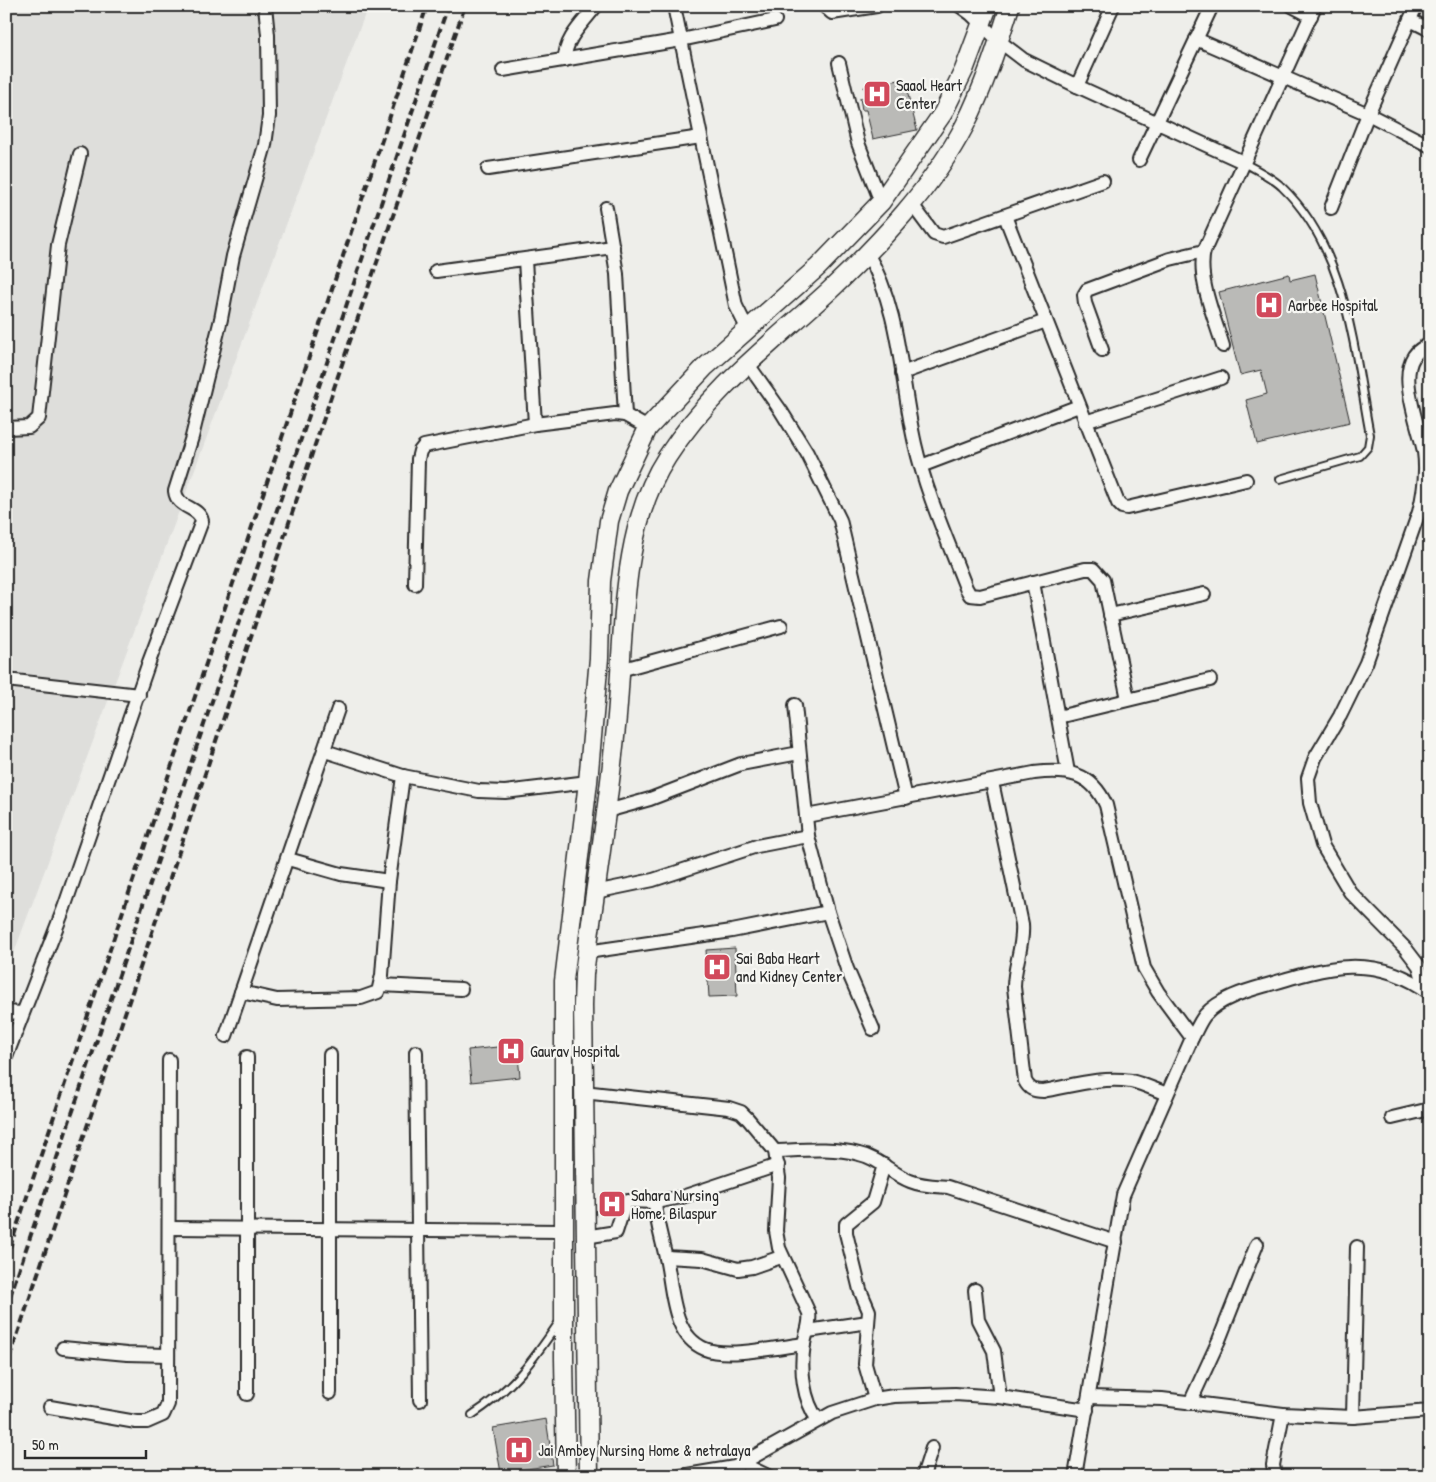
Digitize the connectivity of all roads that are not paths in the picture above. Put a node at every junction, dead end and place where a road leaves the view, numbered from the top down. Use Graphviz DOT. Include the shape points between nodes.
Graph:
graph roads {
  1 [pos="265,6"];
  2 [pos="596,6"];
  3 [pos="674,6"];
  4 [pos="824,6"];
  5 [pos="877,6"];
  6 [pos="960,6"];
  7 [pos="988,6"];
  8 [pos="1010,6"];
  9 [pos="1113,6"];
  10 [pos="1212,6"];
  11 [pos="1292,6"];
  12 [pos="1416,6"];
  13 [pos="1313,11"];
  14 [pos="776,20"];
  15 [pos="1410,20"];
  16 [pos="983,24"];
  17 [pos="1430,30"];
  18 [pos="1196,39"];
  19 [pos="681,40"];
  20 [pos="999,41"];
  21 [pos="564,60"];
  22 [pos="839,63"];
  23 [pos="503,70"];
  24 [pos="1283,76"];
  25 [pos="1077,86"];
  26 [pos="1368,114"];
  27 [pos="1157,122"];
  28 [pos="701,136"];
  29 [pos="1430,146"];
  30 [pos="80,154"];
  31 [pos="1139,160"];
  32 [pos="1244,162"];
  33 [pos="488,169"];
  34 [pos="1103,182"];
  35 [pos="881,202"];
  36 [pos="911,203"];
  37 [pos="606,208"];
  38 [pos="1331,208"];
  39 [pos="1005,216"];
  40 [pos="613,247"];
  41 [pos="1204,251"];
  42 [pos="868,252"];
  43 [pos="524,260"];
  44 [pos="436,271"];
  45 [pos="1046,321"];
  46 [pos="748,330"];
  47 [pos="1430,345"];
  48 [pos="1223,346"];
  49 [pos="1102,350"];
  50 [pos="747,363"];
  51 [pos="902,374"];
  52 [pos="1220,378"];
  53 [pos="1079,406"];
  54 [pos="625,415"];
  55 [pos="1085,422"];
  56 [pos="535,424"];
  57 [pos="6,428"];
  58 [pos="648,428"];
  59 [pos="921,466"];
  60 [pos="1280,478"];
  61 [pos="1246,480"];
  62 [pos="1033,582"];
  63 [pos="415,584"];
  64 [pos="1204,594"];
  65 [pos="1110,615"];
  66 [pos="781,626"];
  67 [pos="620,670"];
  68 [pos="6,680"];
  69 [pos="1210,680"];
  70 [pos="139,695"];
  71 [pos="1128,699"];
  72 [pos="795,706"];
  73 [pos="338,709"];
  74 [pos="1058,717"];
  75 [pos="326,751"];
  76 [pos="798,753"];
  77 [pos="1068,772"];
  78 [pos="403,776"];
  79 [pos="588,782"];
  80 [pos="992,782"];
  81 [pos="906,798"];
  82 [pos="607,811"];
  83 [pos="806,816"];
  84 [pos="808,836"];
  85 [pos="288,859"];
  86 [pos="389,881"];
  87 [pos="595,892"];
  88 [pos="828,912"];
  89 [pos="587,952"];
  90 [pos="381,986"];
  91 [pos="461,989"];
  92 [pos="241,992"];
  93 [pos="1428,992"];
  94 [pos="6,1012"];
  95 [pos="22,1014"];
  96 [pos="873,1029"];
  97 [pos="226,1036"];
  98 [pos="1192,1038"];
  99 [pos="416,1052"];
  100 [pos="330,1054"];
  101 [pos="6,1057"];
  102 [pos="247,1057"];
  103 [pos="169,1060"];
  104 [pos="583,1092"];
  105 [pos="1167,1094"];
  106 [pos="1430,1109"];
  107 [pos="1392,1118"];
  108 [pos="775,1151"];
  109 [pos="884,1165"];
  110 [pos="778,1166"];
  111 [pos="655,1202"];
  112 [pos="564,1206"];
  113 [pos="585,1207"];
  114 [pos="169,1228"];
  115 [pos="246,1229"];
  116 [pos="331,1230"];
  117 [pos="418,1230"];
  118 [pos="564,1231"];
  119 [pos="585,1237"];
  120 [pos="1116,1242"];
  121 [pos="1257,1244"];
  122 [pos="1356,1248"];
  123 [pos="781,1256"];
  124 [pos="666,1257"];
  125 [pos="974,1290"];
  126 [pos="564,1315"];
  127 [pos="868,1322"];
  128 [pos="808,1331"];
  129 [pos="804,1344"];
  130 [pos="63,1348"];
  131 [pos="168,1355"];
  132 [pos="247,1394"];
  133 [pos="330,1394"];
  134 [pos="1000,1397"];
  135 [pos="1090,1397"];
  136 [pos="875,1399"];
  137 [pos="420,1400"];
  138 [pos="1190,1403"];
  139 [pos="50,1406"];
  140 [pos="1087,1410"];
  141 [pos="1430,1411"];
  142 [pos="1283,1414"];
  143 [pos="472,1415"];
  144 [pos="1353,1417"];
  145 [pos="818,1420"];
  146 [pos="932,1448"];
  147 [pos="744,1461"];
  148 [pos="566,1476"];
  149 [pos="589,1476"];
  150 [pos="681,1476"];
  151 [pos="768,1476"];
  152 [pos="922,1476"];
  153 [pos="1075,1476"];
  154 [pos="1275,1476"];
  1 -- 70 [label="street" via="269,116 265,145 233,256 192,438 175,491 181,504 201,516 202,521 171,599"];
  2 -- 21 [label="street" via="568,42"];
  3 -- 19 [label="street"];
  4 -- 5 [label="street" via="832,12"];
  6 -- 16 [label="street"];
  7 -- 16 [label="main road"];
  8 -- 20 [label="main road"];
  9 -- 25 [label="street"];
  10 -- 18 [label="street"];
  11 -- 13 [label="street"];
  12 -- 15 [label="street"];
  13 -- 24 [label="street"];
  14 -- 19 [label="street"];
  15 -- 17 [label="street"];
  15 -- 26 [label="street"];
  16 -- 20 [label="street"];
  16 -- 35 [label="main road" via="943,113"];
  18 -- 24 [label="street"];
  18 -- 27 [label="street"];
  19 -- 21 [label="street"];
  19 -- 28 [label="street"];
  20 -- 25 [label="street" via="1024,60"];
  20 -- 36 [label="main road" via="977,101 963,128 946,158"];
  21 -- 23 [label="street"];
  22 -- 35 [label="street" via="858,143"];
  24 -- 26 [label="street"];
  24 -- 32 [label="street"];
  25 -- 27 [label="street"];
  26 -- 29 [label="street"];
  26 -- 38 [label="street"];
  27 -- 31 [label="street"];
  27 -- 32 [label="street"];
  28 -- 33 [label="street"];
  28 -- 46 [label="street" via="736,306"];
  30 -- 57 [label="street" via="58,245 39,418 29,427"];
  32 -- 41 [label="street"];
  32 -- 60 [label="lane" via="1281,185 1300,206 1334,269 1351,334 1370,435 1368,447 1360,456"];
  34 -- 39 [label="street"];
  35 -- 46 [label="main road" via="818,267"];
  36 -- 39 [label="street" via="934,234 943,237"];
  36 -- 42 [label="main road"];
  37 -- 40 [label="street"];
  39 -- 45 [label="street"];
  40 -- 43 [label="street"];
  40 -- 54 [label="street"];
  41 -- 48 [label="street" via="1203,277"];
  41 -- 49 [label="street" via="1170,259 1087,290 1085,303"];
  42 -- 50 [label="main road"];
  42 -- 51 [label="street" via="892,312"];
  43 -- 44 [label="street"];
  43 -- 56 [label="street"];
  45 -- 51 [label="street"];
  45 -- 53 [label="street"];
  46 -- 58 [label="main road" via="704,368"];
  47 -- 93 [label="street" via="1413,356 1408,371 1426,472 1421,506 1366,663 1315,758 1308,778 1310,803 1322,844 1350,892 1419,966"];
  50 -- 67 [label="main road" via="701,412 666,458 653,482 633,549"];
  50 -- 81 [label="street" via="807,453 840,520"];
  51 -- 59 [label="street"];
  52 -- 55 [label="street"];
  53 -- 55 [label="street"];
  53 -- 59 [label="street"];
  54 -- 56 [label="street"];
  54 -- 58 [label="street"];
  55 -- 61 [label="street" via="1122,508"];
  56 -- 63 [label="street" via="429,443 420,451"];
  58 -- 79 [label="main road" via="618,491 603,552 599,658"];
  59 -- 62 [label="street" via="970,595 980,596"];
  62 -- 65 [label="street" via="1094,569 1103,580"];
  62 -- 74 [label="street"];
  64 -- 65 [label="street"];
  65 -- 71 [label="street"];
  66 -- 67 [label="street"];
  67 -- 82 [label="main road"];
  68 -- 70 [label="street"];
  69 -- 71 [label="street"];
  70 -- 95 [label="street" via="64,908"];
  71 -- 74 [label="street"];
  72 -- 76 [label="street"];
  73 -- 75 [label="street"];
  74 -- 77 [label="street"];
  75 -- 78 [label="street"];
  75 -- 85 [label="street"];
  76 -- 82 [label="street" via="741,764 650,799"];
  76 -- 83 [label="street"];
  77 -- 80 [label="street" via="1034,773"];
  77 -- 98 [label="street" via="1093,784 1106,805 1144,968"];
  78 -- 79 [label="street" via="479,791 505,792"];
  78 -- 86 [label="street"];
  79 -- 112 [label="main road" via="564,981"];
  80 -- 81 [label="street"];
  80 -- 105 [label="street" via="1022,924 1014,987 1028,1087 1043,1091 1118,1079"];
  81 -- 83 [label="street"];
  82 -- 87 [label="main road"];
  83 -- 84 [label="street"];
  84 -- 87 [label="street" via="757,846 653,880"];
  84 -- 88 [label="street"];
  85 -- 86 [label="street" via="341,874"];
  85 -- 92 [label="street"];
  86 -- 90 [label="street"];
  87 -- 89 [label="main road"];
  88 -- 89 [label="street" via="732,931"];
  88 -- 96 [label="street" via="847,969"];
  89 -- 104 [label="main road" via="582,1005"];
  90 -- 91 [label="street"];
  90 -- 92 [label="street" via="378,992 361,998 277,1000"];
  92 -- 97 [label="street"];
  93 -- 98 [label="street" via="1409,978 1389,972 1334,966 1306,972 1220,1003 1205,1015"];
  94 -- 95 [label="street"];
  95 -- 101 [label="street"];
  98 -- 105 [label="street"];
  99 -- 117 [label="street"];
  100 -- 116 [label="street"];
  102 -- 115 [label="street"];
  103 -- 114 [label="street"];
  104 -- 108 [label="street" via="729,1108 741,1112"];
  104 -- 113 [label="main road"];
  105 -- 120 [label="street" via="1123,1195"];
  106 -- 107 [label="street"];
  108 -- 109 [label="street" via="836,1150 860,1154"];
  108 -- 110 [label="street"];
  109 -- 120 [label="street" via="914,1182 948,1187"];
  109 -- 127 [label="street" via="873,1202 846,1224 860,1290 867,1304"];
  110 -- 111 [label="street"];
  110 -- 123 [label="street" via="776,1231"];
  111 -- 119 [label="street" via="628,1201 616,1232"];
  111 -- 124 [label="street"];
  112 -- 113 [label="main road"];
  112 -- 118 [label="main road"];
  113 -- 119 [label="main road"];
  114 -- 115 [label="street"];
  114 -- 131 [label="street"];
  115 -- 116 [label="street"];
  115 -- 132 [label="street"];
  116 -- 117 [label="street"];
  116 -- 133 [label="street"];
  117 -- 118 [label="street"];
  117 -- 137 [label="street"];
  118 -- 126 [label="main road"];
  119 -- 149 [label="main road"];
  120 -- 135 [label="street"];
  121 -- 138 [label="street" via="1220,1340"];
  122 -- 144 [label="street"];
  123 -- 124 [label="street" via="738,1269 702,1259"];
  123 -- 128 [label="street" via="809,1313"];
  124 -- 129 [label="street" via="678,1319 696,1344 706,1350 727,1352"];
  125 -- 134 [label="street" via="978,1320 994,1351"];
  126 -- 143 [label="lane" via="514,1383"];
  126 -- 148 [label="main road"];
  127 -- 128 [label="street"];
  127 -- 136 [label="street" via="865,1364"];
  128 -- 129 [label="street"];
  129 -- 145 [label="street" via="806,1397"];
  130 -- 131 [label="street"];
  131 -- 139 [label="street" via="168,1404 157,1420 136,1422"];
  134 -- 136 [label="street" via="955,1394"];
  134 -- 140 [label="street"];
  135 -- 138 [label="street"];
  135 -- 140 [label="street"];
  136 -- 145 [label="street"];
  138 -- 142 [label="street"];
  140 -- 153 [label="street"];
  141 -- 144 [label="street"];
  142 -- 144 [label="street"];
  142 -- 154 [label="street" via="1273,1465"];
  145 -- 147 [label="street"];
  146 -- 152 [label="street"];
  147 -- 150 [label="street" via="723,1470"];
  147 -- 151 [label="street"];
}
